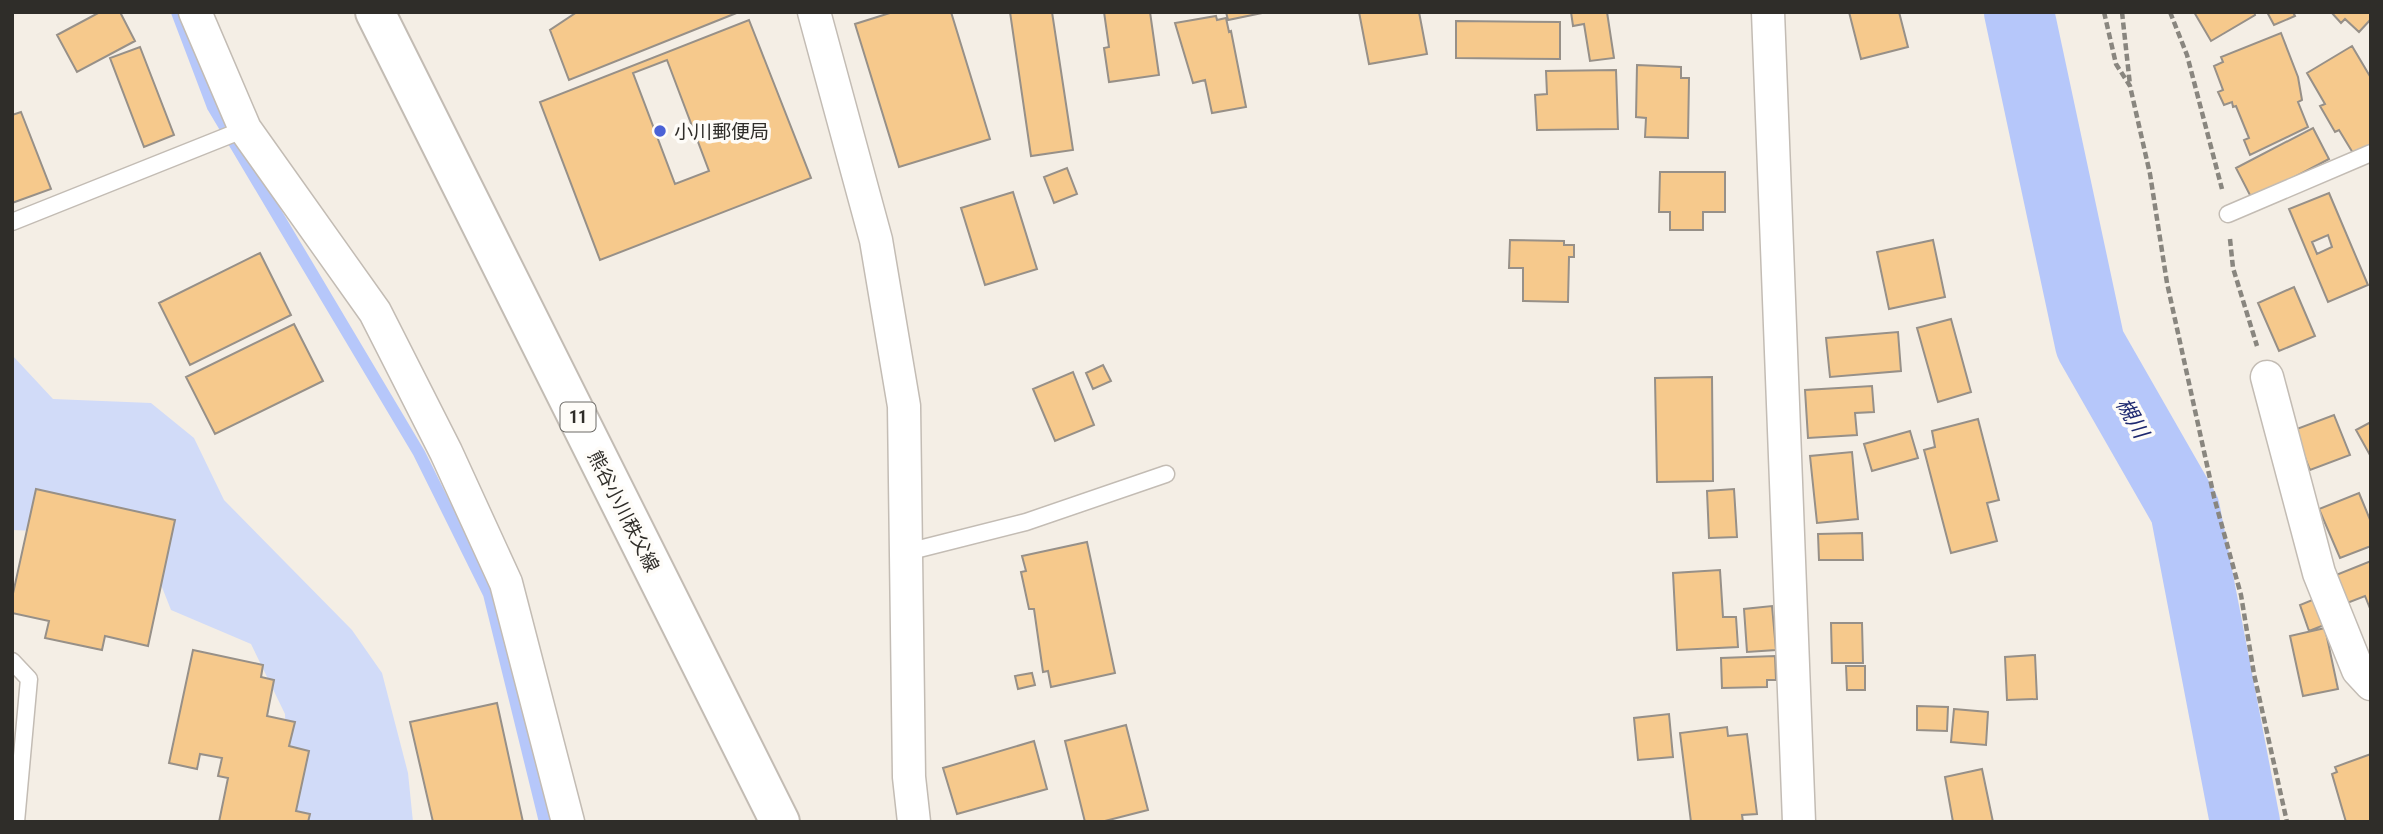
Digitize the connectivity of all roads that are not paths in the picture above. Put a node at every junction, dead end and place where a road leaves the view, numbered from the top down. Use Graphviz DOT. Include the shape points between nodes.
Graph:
graph roads {
  1 [pos="195,12"];
  2 [pos="375,12"];
  3 [pos="814,12"];
  4 [pos="1768,12"];
  5 [pos="245,129"];
  6 [pos="2371,153"];
  7 [pos="2228,214"];
  8 [pos="12,222"];
  9 [pos="2266,377"];
  10 [pos="1166,474"];
  11 [pos="906,552"];
  12 [pos="12,661"];
  13 [pos="2370,682"];
  14 [pos="16,822"];
  15 [pos="568,822"];
  16 [pos="780,822"];
  17 [pos="914,822"];
  18 [pos="1799,822"];
  1 -- 5 [label="street"];
  2 -- 16 [label="main road, 熊谷小川秩父線 / 11"];
  3 -- 11 [label="street" via="863,185 891,314 904,406"];
  4 -- 18 [label="street"];
  5 -- 8 [label="lane"];
  5 -- 15 [label="street" via="375,312 457,475 506,583"];
  6 -- 7 [label="lane"];
  9 -- 13 [label="street" via="2319,573 2358,670"];
  10 -- 11 [label="lane" via="1026,522"];
  11 -- 17 [label="street" via="909,777"];
  12 -- 14 [label="lane" via="29,679"];
}
